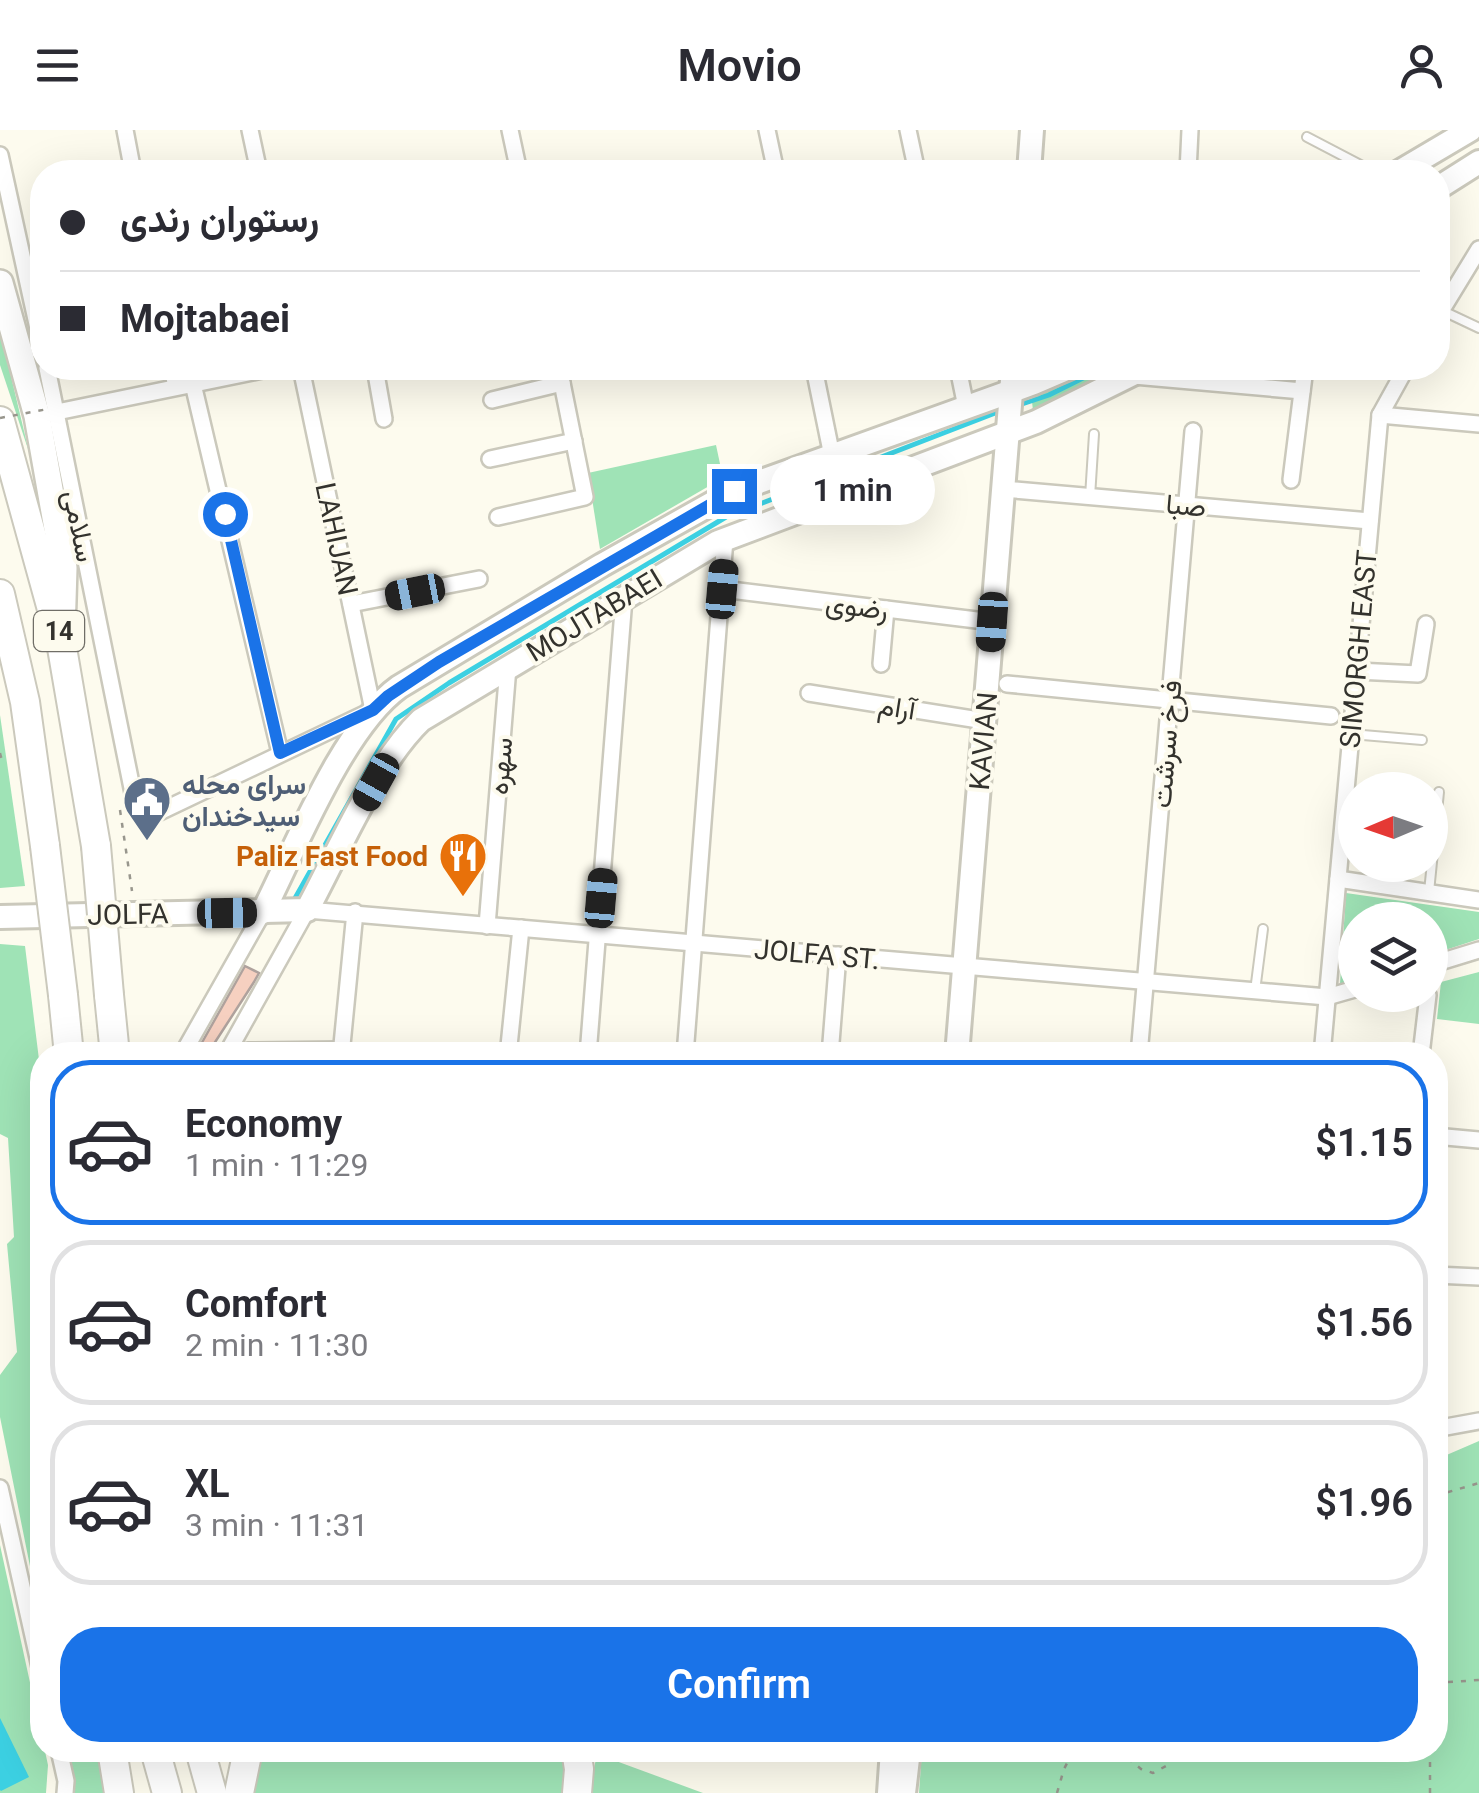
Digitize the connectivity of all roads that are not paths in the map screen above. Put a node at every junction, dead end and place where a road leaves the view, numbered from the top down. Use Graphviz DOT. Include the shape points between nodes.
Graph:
graph roads {
  1 [pos="125,130"];
  2 [pos="250,130"];
  3 [pos="510,130"];
  4 [pos="767,130"];
  5 [pos="908,130"];
  6 [pos="1032,130"];
  7 [pos="1190,130"];
  8 [pos="1470,130"];
  9 [pos="1307,137"];
  10 [pos="0,154"];
  11 [pos="131,160"];
  12 [pos="257,160"];
  13 [pos="516,160"];
  14 [pos="773,160"];
  15 [pos="914,160"];
  16 [pos="1030,160"];
  17 [pos="1189,160"];
  18 [pos="1351,160"];
  19 [pos="1419,160"];
  20 [pos="1479,162"];
  21 [pos="1450,180"];
  22 [pos="1479,250"];
  23 [pos="0,283"];
  24 [pos="30,293"];
  25 [pos="1450,296"];
  26 [pos="1450,317"];
  27 [pos="1479,328"];
  28 [pos="48,380"];
  29 [pos="180,380"];
  30 [pos="213,380"];
  31 [pos="303,380"];
  32 [pos="377,380"];
  33 [pos="549,380"];
  34 [pos="561,380"];
  35 [pos="816,380"];
  36 [pos="960,380"];
  37 [pos="1010,380"];
  38 [pos="1012,380"];
  39 [pos="1122,380"];
  40 [pos="1206,380"];
  41 [pos="1303,380"];
  42 [pos="1399,380"];
  43 [pos="184,386"];
  44 [pos="1302,391"];
  45 [pos="492,400"];
  46 [pos="966,407"];
  47 [pos="52,411"];
  48 [pos="1380,415"];
  49 [pos="384,419"];
  50 [pos="0,420"];
  51 [pos="1479,424"];
  52 [pos="1193,431"];
  53 [pos="1008,433"];
  54 [pos="1094,434"];
  55 [pos="574,441"];
  56 [pos="832,456"];
  57 [pos="490,459"];
  58 [pos="1291,480"];
  59 [pos="1003,489"];
  60 [pos="1090,497"];
  61 [pos="1186,505"];
  62 [pos="498,517"];
  63 [pos="1370,522"];
  64 [pos="725,539"];
  65 [pos="479,579"];
  66 [pos="722,589"];
  67 [pos="0,594"];
  68 [pos="624,598"];
  69 [pos="351,604"];
  70 [pos="886,610"];
  71 [pos="992,622"];
  72 [pos="1426,624"];
  73 [pos="0,640"];
  74 [pos="61,642"];
  75 [pos="881,664"];
  76 [pos="508,666"];
  77 [pos="1356,670"];
  78 [pos="1008,684"];
  79 [pos="809,693"];
  80 [pos="1169,700"];
  81 [pos="25,702"];
  82 [pos="373,710"];
  83 [pos="1331,716"];
  84 [pos="984,720"];
  85 [pos="1351,734"];
  86 [pos="1422,740"];
  87 [pos="280,753"];
  88 [pos="1348,772"];
  89 [pos="1338,879"];
  90 [pos="1359,882"];
  91 [pos="1430,882"];
  92 [pos="1429,892"];
  93 [pos="1479,900"];
  94 [pos="306,910"];
  95 [pos="263,912"];
  96 [pos="354,912"];
  97 [pos="3,916"];
  98 [pos="487,926"];
  99 [pos="521,928"];
  100 [pos="1263,929"];
  101 [pos="598,935"];
  102 [pos="692,943"];
  103 [pos="1479,950"];
  104 [pos="838,956"];
  105 [pos="1448,960"];
  106 [pos="965,966"];
  107 [pos="1145,982"];
  108 [pos="1255,991"];
  109 [pos="1338,993"];
  110 [pos="1327,997"];
  111 [pos="1426,1012"];
  112 [pos="241,1029"];
  113 [pos="68,1042"];
  114 [pos="114,1042"];
  115 [pos="189,1042"];
  116 [pos="234,1042"];
  117 [pos="245,1042"];
  118 [pos="342,1042"];
  119 [pos="509,1042"];
  120 [pos="589,1042"];
  121 [pos="686,1042"];
  122 [pos="831,1042"];
  123 [pos="959,1042"];
  124 [pos="1140,1042"];
  125 [pos="1323,1042"];
  126 [pos="1423,1042"];
  127 [pos="1448,1137"];
  128 [pos="1479,1140"];
  129 [pos="1448,1277"];
  130 [pos="1479,1278"];
  131 [pos="1479,1421"];
  132 [pos="1448,1427"];
  133 [pos="0,1488"];
  134 [pos="30,1622"];
  135 [pos="62,1762"];
  136 [pos="114,1762"];
  137 [pos="158,1762"];
  138 [pos="203,1762"];
  139 [pos="245,1762"];
  140 [pos="578,1762"];
  141 [pos="891,1762"];
  142 [pos="908,1762"];
  143 [pos="65,1793"];
  144 [pos="119,1793"];
  145 [pos="167,1793"];
  146 [pos="212,1793"];
  147 [pos="238,1793"];
  148 [pos="577,1793"];
  149 [pos="889,1793"];
  150 [pos="904,1793"];
  1 -- 11 [label="street"];
  2 -- 12 [label="street"];
  3 -- 13 [label="street"];
  4 -- 14 [label="street"];
  5 -- 15 [label="street"];
  6 -- 16 [label="main road"];
  7 -- 17 [label="street"];
  8 -- 19 [label="main road"];
  9 -- 18 [label="lane"];
  10 -- 24 [label="street"];
  20 -- 21 [label="main road"];
  22 -- 25 [label="street"];
  23 -- 74 [label="main road" via="37,416 64,568"];
  26 -- 27 [label="lane"];
  28 -- 47 [label="street, سلامی"];
  29 -- 43 [label="street"];
  30 -- 43 [label="street"];
  31 -- 69 [label="street, LAHIJAN"];
  32 -- 49 [label="street"];
  33 -- 45 [label="street"];
  34 -- 55 [label="street"];
  35 -- 56 [label="street"];
  36 -- 46 [label="street"];
  37 -- 46 [label="main road, MOJTABAEI"];
  38 -- 53 [label="main road, KAVIAN"];
  39 -- 53 [label="main road, MOJTABAEI"];
  40 -- 44 [label="street"];
  41 -- 44 [label="street"];
  42 -- 48 [label="street, SIMORGH EAST"];
  43 -- 47 [label="street"];
  43 -- 87 [label="street"];
  44 -- 58 [label="street"];
  46 -- 56 [label="main road, MOJTABAEI"];
  47 -- 87 [label="street, سلامی" via="136,804 143,814 156,814"];
  48 -- 51 [label="street"];
  48 -- 63 [label="street, SIMORGH EAST"];
  50 -- 74 [label="highway, 14"];
  52 -- 61 [label="street, فرخ سرشت"];
  53 -- 59 [label="main road, KAVIAN"];
  53 -- 64 [label="main road, MOJTABAEI"];
  54 -- 60 [label="lane"];
  55 -- 57 [label="street"];
  55 -- 62 [label="street" via="585,497"];
  56 -- 82 [label="main road, MOJTABAEI" via="699,509 439,662"];
  59 -- 60 [label="street, صبا"];
  59 -- 71 [label="main road, KAVIAN"];
  60 -- 61 [label="street, صبا"];
  61 -- 63 [label="street, صبا"];
  61 -- 80 [label="street, فرخ سرشت"];
  63 -- 77 [label="street, SIMORGH EAST"];
  64 -- 66 [label="street"];
  64 -- 68 [label="main road, MOJTABAEI"];
  65 -- 69 [label="street"];
  66 -- 70 [label="street, رضوی"];
  66 -- 102 [label="street"];
  67 -- 81 [label="highway, 14"];
  68 -- 76 [label="main road, MOJTABAEI"];
  68 -- 101 [label="street"];
  69 -- 82 [label="street, LAHIJAN"];
  70 -- 71 [label="street, رضوی"];
  70 -- 75 [label="street"];
  71 -- 84 [label="main road, KAVIAN"];
  72 -- 77 [label="street" via="1418,674"];
  73 -- 81 [label="main road"];
  74 -- 114 [label="highway, 14, bridge" via="96,846"];
  76 -- 94 [label="main road, MOJTABAEI" via="407,734"];
  76 -- 98 [label="street, سهره"];
  77 -- 85 [label="street, SIMORGH EAST"];
  78 -- 80 [label="street"];
  79 -- 84 [label="street, آرام"];
  80 -- 83 [label="street"];
  80 -- 107 [label="street, فرخ سرشت"];
  81 -- 113 [label="highway, 14, bridge"];
  82 -- 87 [label="street"];
  82 -- 95 [label="main road, MOJTABAEI" via="346,748"];
  84 -- 106 [label="main road, KAVIAN"];
  85 -- 86 [label="lane"];
  85 -- 88 [label="street, SIMORGH EAST"];
  89 -- 110 [label="street, SIMORGH EAST"];
  90 -- 92 [label="street"];
  91 -- 92 [label="lane"];
  92 -- 93 [label="street"];
  94 -- 95 [label="main road, JOLFA"];
  94 -- 96 [label="street, JOLFA ST."];
  94 -- 112 [label="street"];
  95 -- 97 [label="main road, JOLFA"];
  95 -- 115 [label="street"];
  96 -- 98 [label="street, JOLFA ST."];
  96 -- 118 [label="street"];
  98 -- 99 [label="street, JOLFA ST."];
  99 -- 101 [label="street, JOLFA ST."];
  99 -- 119 [label="street"];
  100 -- 108 [label="lane"];
  101 -- 102 [label="street, JOLFA ST."];
  101 -- 120 [label="street"];
  102 -- 104 [label="street, JOLFA ST."];
  102 -- 121 [label="street"];
  103 -- 105 [label="street"];
  104 -- 106 [label="street, JOLFA ST."];
  104 -- 122 [label="street"];
  106 -- 107 [label="street, JOLFA ST."];
  106 -- 123 [label="main road, KAVIAN"];
  107 -- 108 [label="street, JOLFA ST."];
  107 -- 124 [label="street, فرخ سرشت"];
  108 -- 110 [label="street, JOLFA ST."];
  109 -- 110 [label="street"];
  110 -- 125 [label="street, SIMORGH EAST"];
  111 -- 126 [label="street"];
  112 -- 116 [label="street"];
  112 -- 117 [label="lane"];
  127 -- 128 [label="street"];
  129 -- 130 [label="street"];
  131 -- 132 [label="street"];
  133 -- 134 [label="street"];
  135 -- 143 [label="street"];
  136 -- 144 [label="highway"];
  137 -- 145 [label="highway"];
  138 -- 146 [label="highway"];
  139 -- 147 [label="highway"];
  140 -- 148 [label="highway"];
  141 -- 149 [label="main road"];
  142 -- 150 [label="main road"];
}
